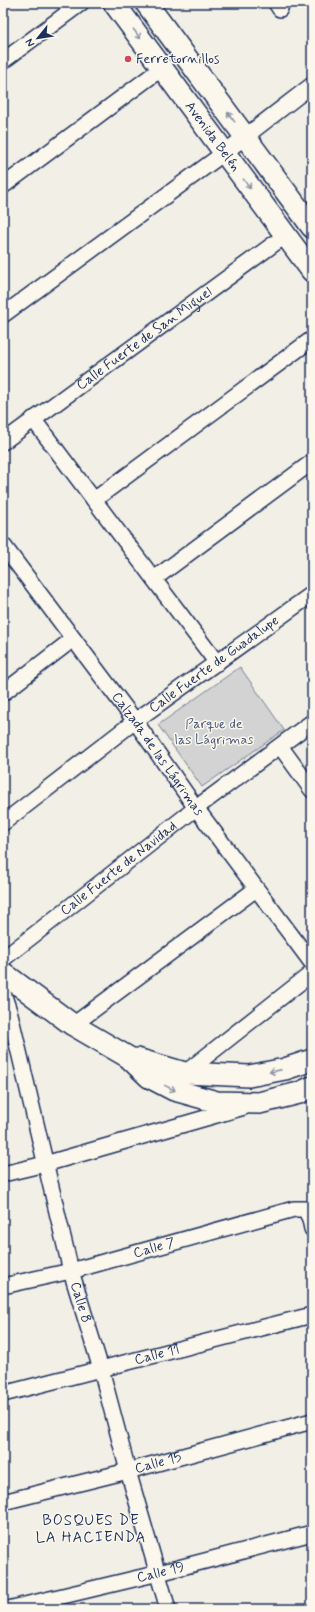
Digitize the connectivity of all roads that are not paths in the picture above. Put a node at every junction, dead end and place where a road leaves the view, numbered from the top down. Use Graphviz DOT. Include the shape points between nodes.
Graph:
graph roads {
  1 [pos="81,3"];
  2 [pos="114,3"];
  3 [pos="146,3"];
  4 [pos="3,61"];
  5 [pos="162,68"];
  6 [pos="312,85"];
  7 [pos="245,136"];
  8 [pos="224,153"];
  9 [pos="3,186"];
  10 [pos="312,227"];
  11 [pos="286,235"];
  12 [pos="312,271"];
  13 [pos="3,315"];
  14 [pos="312,339"];
  15 [pos="33,419"];
  16 [pos="3,442"];
  17 [pos="312,462"];
  18 [pos="94,500"];
  19 [pos="3,545"];
  20 [pos="9,565"];
  21 [pos="154,579"];
  22 [pos="312,594"];
  23 [pos="73,639"];
  24 [pos="217,663"];
  25 [pos="3,693"];
  26 [pos="136,721"];
  27 [pos="312,722"];
  28 [pos="280,746"];
  29 [pos="312,790"];
  30 [pos="196,808"];
  31 [pos="3,823"];
  32 [pos="256,889"];
  33 [pos="3,959"];
  34 [pos="312,963"];
  35 [pos="3,973"];
  36 [pos="312,973"];
  37 [pos="3,993"];
  38 [pos="6,1016"];
  39 [pos="73,1025"];
  40 [pos="128,1057"];
  41 [pos="312,1060"];
  42 [pos="185,1074"];
  43 [pos="312,1087"];
  44 [pos="259,1103"];
  45 [pos="45,1164"];
  46 [pos="3,1174"];
  47 [pos="312,1229"];
  48 [pos="71,1270"];
  49 [pos="3,1286"];
  50 [pos="312,1315"];
  51 [pos="101,1369"];
  52 [pos="3,1394"];
  53 [pos="312,1421"];
  54 [pos="128,1471"];
  55 [pos="3,1502"];
  56 [pos="312,1533"];
  57 [pos="159,1573"];
  58 [pos="8,1609"];
  59 [pos="168,1609"];
  1 -- 4 [label="street"];
  2 -- 5 [label="main road, Avenida Belén, one-way"];
  7 -- 3 [label="main road, Avenida Belén, one-way"];
  5 -- 8 [label="main road, Avenida Belén"];
  5 -- 9 [label="street"];
  6 -- 7 [label="street"];
  7 -- 8 [label="street"];
  7 -- 10 [label="main road, Avenida Belén"];
  8 -- 11 [label="main road, Avenida Belén, one-way"];
  8 -- 13 [label="street"];
  11 -- 12 [label="main road, Avenida Belén"];
  11 -- 15 [label="street, Calle Fuerte de San Miguel"];
  14 -- 18 [label="street"];
  15 -- 16 [label="street, Calle Fuerte de San Miguel"];
  15 -- 18 [label="street"];
  17 -- 21 [label="street"];
  18 -- 21 [label="street"];
  19 -- 20 [label="street, Calzada de las Lágrimas"];
  20 -- 23 [label="street, Calzada de las Lágrimas"];
  21 -- 24 [label="street"];
  22 -- 24 [label="street, Calle Fuerte de Guadalupe"];
  23 -- 25 [label="street"];
  23 -- 26 [label="street, Calzada de las Lágrimas"];
  24 -- 26 [label="street, Calle Fuerte de Guadalupe"];
  26 -- 30 [label="street, Calzada de las Lágrimas"];
  26 -- 31 [label="street, Calle Fuerte de Guadalupe"];
  27 -- 28 [label="street, Calle Fuerte de Navidad"];
  28 -- 29 [label="street"];
  28 -- 30 [label="street, Calle Fuerte de Navidad"];
  30 -- 32 [label="street, Calzada de las Lágrimas"];
  30 -- 33 [label="street, Calle Fuerte de Navidad"];
  32 -- 34 [label="street, Calzada de las Lágrimas"];
  32 -- 39 [label="street"];
  35 -- 39 [label="main road"];
  36 -- 42 [label="street"];
  37 -- 38 [label="street, Calle 8"];
  38 -- 45 [label="street, Calle 8"];
  39 -- 40 [label="main road"];
  40 -- 42 [label="main road"];
  40 -- 44 [label="main road, one-way" via="149,1076 174,1090 217,1102"];
  41 -- 42 [label="main road, one-way" via="286,1069 249,1076"];
  43 -- 44 [label="main road"];
  44 -- 45 [label="street"];
  45 -- 46 [label="street"];
  45 -- 48 [label="street, Calle 8"];
  47 -- 48 [label="street, Calle 7" via="305,1209 294,1210"];
  48 -- 49 [label="street, Calle 7"];
  48 -- 51 [label="street, Calle 8"];
  50 -- 51 [label="street, Calle 11"];
  51 -- 52 [label="street, Calle 11"];
  51 -- 54 [label="street, Calle 8"];
  53 -- 54 [label="street, Calle 15"];
  54 -- 55 [label="street, Calle 15"];
  54 -- 57 [label="street, Calle 8"];
  56 -- 57 [label="street, Calle 19"];
  57 -- 58 [label="street, Calle 19"];
  57 -- 59 [label="street, Calle 8"];
}
